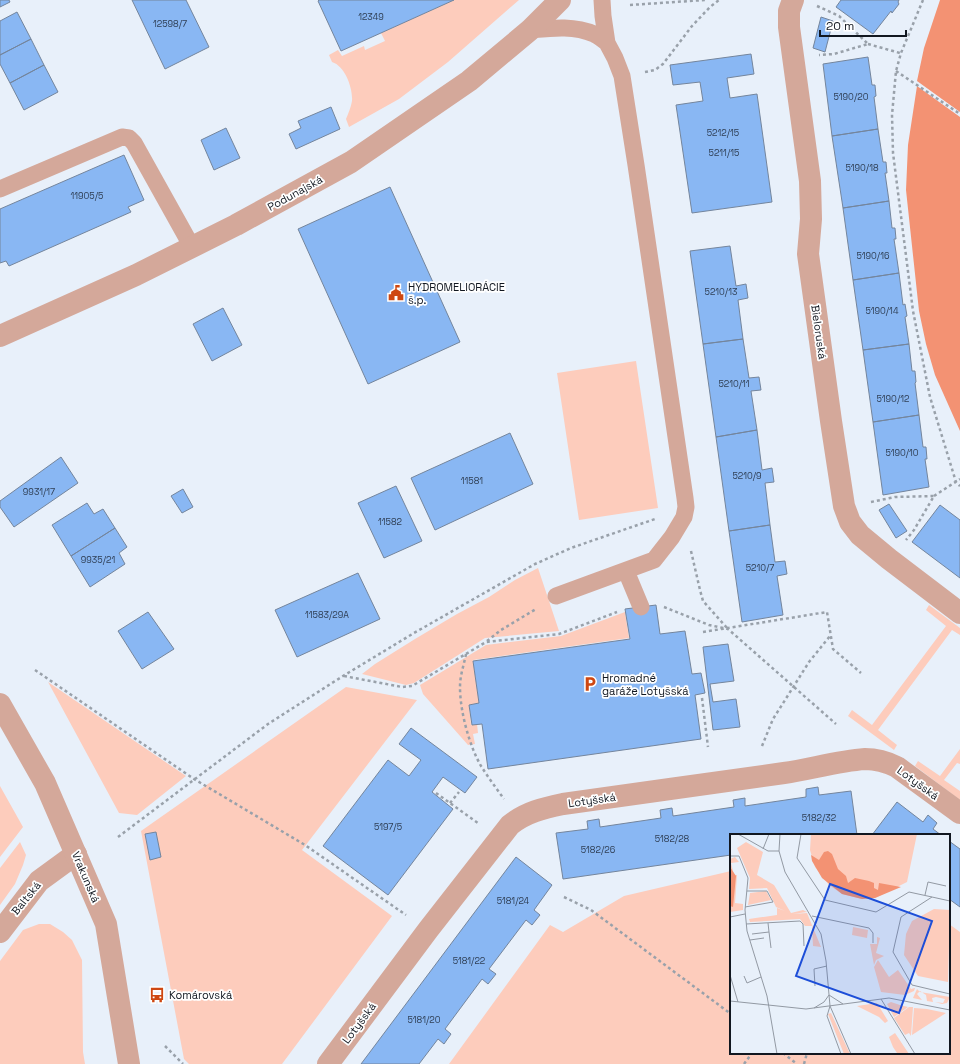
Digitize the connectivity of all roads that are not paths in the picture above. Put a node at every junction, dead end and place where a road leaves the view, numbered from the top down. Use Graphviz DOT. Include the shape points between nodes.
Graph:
graph roads {
  1 [pos="560,0"];
  2 [pos="602,0"];
  3 [pos="802,2"];
  4 [pos="530,30"];
  5 [pos="607,43"];
  6 [pos="0,189"];
  7 [pos="192,247"];
  8 [pos="0,336"];
  9 [pos="626,570"];
  10 [pos="556,596"];
  11 [pos="640,605"];
  12 [pos="960,613"];
  13 [pos="0,704"];
  14 [pos="960,813"];
  15 [pos="76,854"];
  16 [pos="0,932"];
  17 [pos="129,1064"];
  18 [pos="328,1064"];
  1 -- 4 [label="street, Podunajská"];
  2 -- 5 [label="lane"];
  3 -- 12 [label="street, Bieloruská" via="789,11 788,26 810,187 808,254 844,506 850,522 860,534"];
  4 -- 5 [label="lane" via="561,27 576,29 594,34"];
  4 -- 7 [label="street, Podunajská" via="470,81 351,162"];
  5 -- 9 [label="lane" via="622,76 685,498 685,512 681,522 654,560"];
  6 -- 7 [label="lane" via="122,136 130,138"];
  7 -- 8 [label="street, Podunajská" via="136,276"];
  9 -- 10 [label="lane"];
  9 -- 11 [label="lane"];
  13 -- 15 [label="street, Vrakunská" via="45,783"];
  14 -- 18 [label="street, Lotyšská" via="897,767 879,760 866,759 536,810 510,825"];
  15 -- 16 [label="street, Baltská" via="39,881"];
  15 -- 17 [label="street, Vrakunská" via="106,924"];
}
